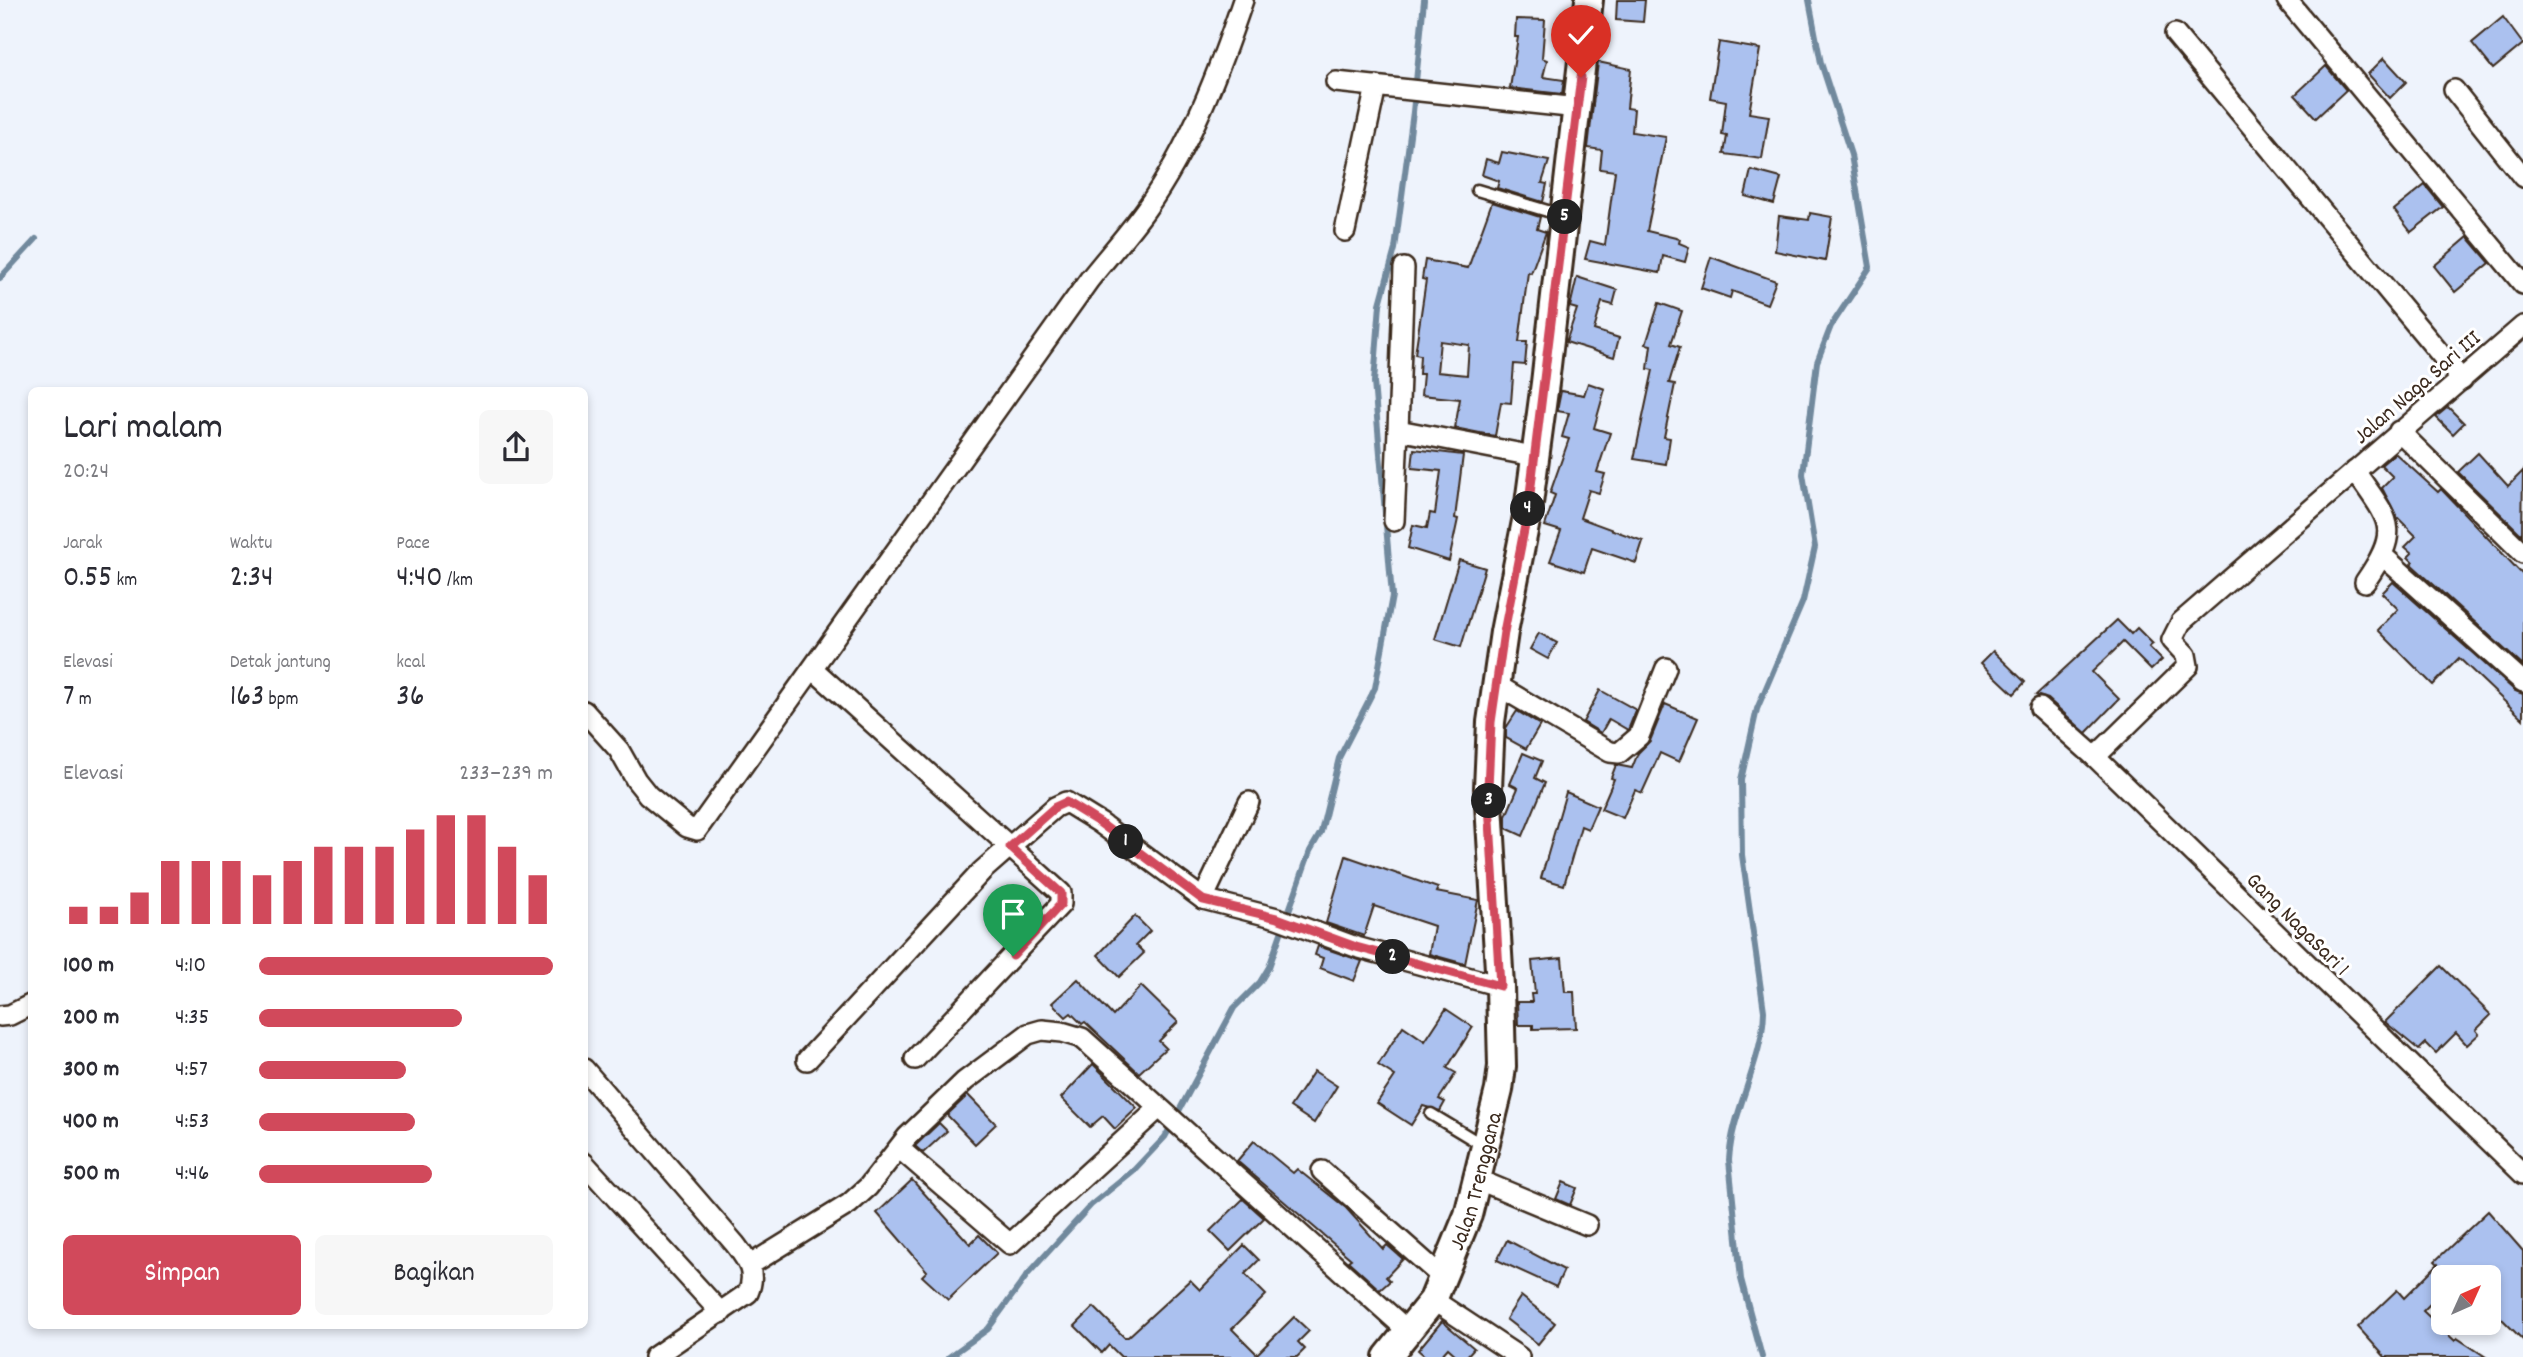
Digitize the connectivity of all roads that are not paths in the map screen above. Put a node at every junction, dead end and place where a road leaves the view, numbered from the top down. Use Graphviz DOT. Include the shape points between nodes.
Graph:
graph roads {
  1 [pos="1243,0"];
  2 [pos="1589,0"];
  3 [pos="2287,0"];
  4 [pos="2175,34"];
  5 [pos="1336,82"];
  6 [pos="1376,86"];
  7 [pos="2454,90"];
  8 [pos="1578,108"];
  9 [pos="2523,177"];
  10 [pos="1477,190"];
  11 [pos="1565,216"];
  12 [pos="1345,231"];
  13 [pos="1404,268"];
  14 [pos="2523,284"];
  15 [pos="2523,326"];
  16 [pos="2462,380"];
  17 [pos="1398,430"];
  18 [pos="2399,431"];
  19 [pos="1534,456"];
  20 [pos="2348,477"];
  21 [pos="1395,521"];
  22 [pos="2523,553"];
  23 [pos="2382,555"];
  24 [pos="2365,582"];
  25 [pos="1666,668"];
  26 [pos="813,669"];
  27 [pos="2523,682"];
  28 [pos="1495,684"];
  29 [pos="2040,708"];
  30 [pos="588,716"];
  31 [pos="2095,757"];
  32 [pos="1249,802"];
  33 [pos="1010,847"];
  34 [pos="1203,900"];
  35 [pos="1500,986"];
  36 [pos="28,1006"];
  37 [pos="0,1016"];
  38 [pos="807,1059"];
  39 [pos="915,1059"];
  40 [pos="588,1074"];
  41 [pos="1159,1108"];
  42 [pos="1431,1114"];
  43 [pos="1486,1147"];
  44 [pos="900,1149"];
  45 [pos="588,1167"];
  46 [pos="1322,1171"];
  47 [pos="2523,1174"];
  48 [pos="1479,1180"];
  49 [pos="1587,1225"];
  50 [pos="750,1265"];
  51 [pos="1437,1289"];
  52 [pos="721,1313"];
  53 [pos="1409,1332"];
  54 [pos="654,1357"];
  55 [pos="1387,1357"];
  56 [pos="1519,1357"];
  1 -- 26 [label="street" via="1208,97 1147,208 1089,280"];
  2 -- 8 [label="main road, Jalan Trenggana"];
  3 -- 14 [label="street"];
  4 -- 16 [label="street"];
  5 -- 6 [label="street"];
  6 -- 8 [label="street"];
  6 -- 12 [label="street"];
  7 -- 9 [label="street"];
  8 -- 11 [label="main road, Jalan Trenggana"];
  10 -- 11 [label="lane"];
  11 -- 19 [label="main road, Jalan Trenggana"];
  13 -- 17 [label="street"];
  15 -- 16 [label="street, Jalan Naga Sari III"];
  16 -- 18 [label="street, Jalan Naga Sari III"];
  17 -- 19 [label="street"];
  17 -- 21 [label="street"];
  18 -- 20 [label="street, Jalan Naga Sari III"];
  18 -- 22 [label="street"];
  19 -- 28 [label="main road, Jalan Trenggana"];
  20 -- 23 [label="street" via="2389,526"];
  20 -- 31 [label="street, Jalan Naga Sari III" via="2181,622 2172,640 2186,655 2188,666"];
  23 -- 24 [label="street"];
  23 -- 27 [label="street"];
  25 -- 28 [label="street" via="1639,736 1619,753 1610,752"];
  26 -- 30 [label="street" via="694,831 648,795 620,750"];
  26 -- 33 [label="street"];
  28 -- 35 [label="main road, Jalan Trenggana" via="1488,788"];
  29 -- 31 [label="street, Gang NagaSari 1"];
  31 -- 47 [label="street, Gang NagaSari 1"];
  32 -- 34 [label="street"];
  33 -- 34 [label="street" via="1066,802"];
  33 -- 38 [label="street" via="982,871"];
  33 -- 39 [label="street" via="1061,893 1061,904"];
  34 -- 35 [label="street"];
  35 -- 43 [label="main road, Jalan Trenggana" via="1502,1066"];
  36 -- 37 [label="street"];
  40 -- 50 [label="street"];
  41 -- 44 [label="street" via="1082,1038 1041,1030 1028,1034 965,1081"];
  41 -- 44 [label="street" via="1010,1244"];
  41 -- 53 [label="street"];
  42 -- 43 [label="lane"];
  43 -- 48 [label="main road, Jalan Trenggana"];
  44 -- 50 [label="street" via="849,1205"];
  45 -- 52 [label="street"];
  46 -- 51 [label="street"];
  48 -- 49 [label="street"];
  48 -- 51 [label="main road, Jalan Trenggana"];
  50 -- 52 [label="street" via="753,1281 748,1293"];
  51 -- 53 [label="main road, Jalan Trenggana"];
  51 -- 56 [label="street"];
  52 -- 54 [label="street"];
  53 -- 55 [label="main road, Jalan Trenggana"];
}
